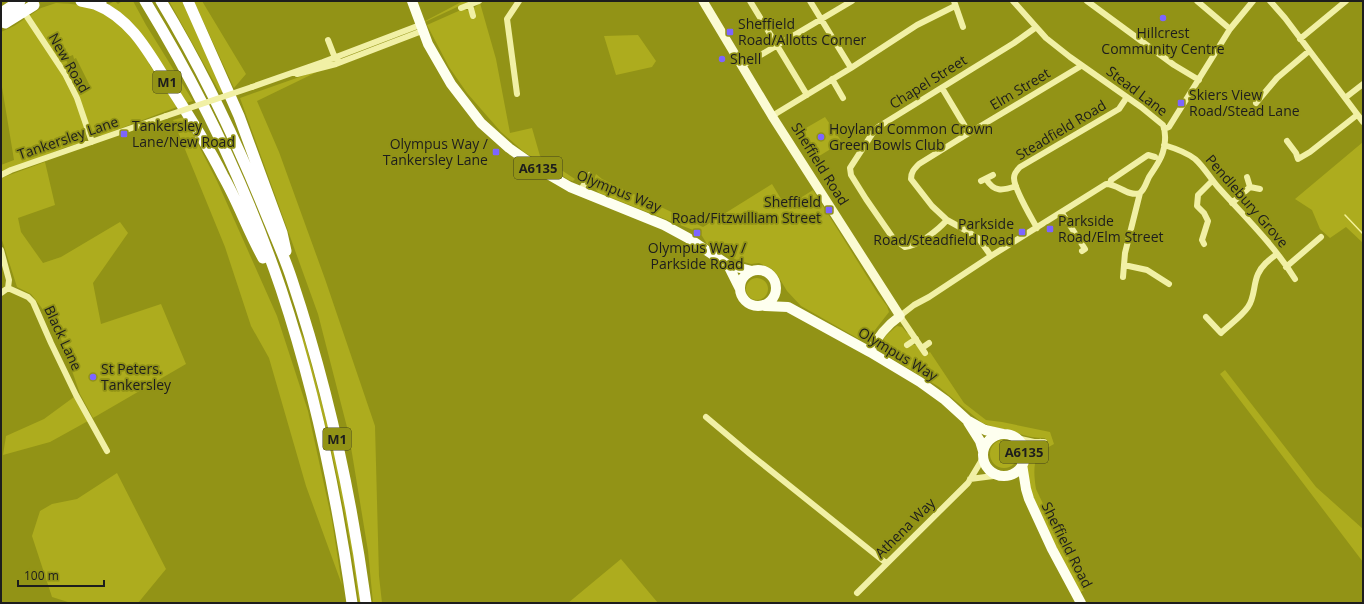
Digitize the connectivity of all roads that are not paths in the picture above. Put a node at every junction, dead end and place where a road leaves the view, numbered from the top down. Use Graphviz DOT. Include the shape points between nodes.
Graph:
graph roads {
  1 [pos="17,1"];
  2 [pos="20,1"];
  3 [pos="81,1"];
  4 [pos="107,1"];
  5 [pos="145,1"];
  6 [pos="161,1"];
  7 [pos="188,1"];
  8 [pos="412,1"];
  9 [pos="479,1"];
  10 [pos="519,1"];
  11 [pos="703,1"];
  12 [pos="750,1"];
  13 [pos="810,1"];
  14 [pos="852,1"];
  15 [pos="1013,1"];
  16 [pos="1087,1"];
  17 [pos="1197,1"];
  18 [pos="1253,1"];
  19 [pos="1270,1"];
  20 [pos="1346,1"];
  21 [pos="37,3"];
  22 [pos="954,3"];
  23 [pos="95,4"];
  24 [pos="470,5"];
  25 [pos="461,8"];
  26 [pos="473,16"];
  27 [pos="2,20"];
  28 [pos="822,20"];
  29 [pos="963,27"];
  30 [pos="421,28"];
  31 [pos="1036,28"];
  32 [pos="1230,29"];
  33 [pos="1300,39"];
  34 [pos="328,40"];
  35 [pos="778,45"];
  36 [pos="1309,51"];
  37 [pos="335,58"];
  38 [pos="347,59"];
  39 [pos="742,66"];
  40 [pos="1082,66"];
  41 [pos="850,68"];
  42 [pos="280,77"];
  43 [pos="832,79"];
  44 [pos="1199,80"];
  45 [pos="1363,84"];
  46 [pos="942,88"];
  47 [pos="517,94"];
  48 [pos="807,94"];
  49 [pos="1127,97"];
  50 [pos="844,98"];
  51 [pos="1345,98"];
  52 [pos="1256,102"];
  53 [pos="1357,115"];
  54 [pos="772,116"];
  55 [pos="1363,122"];
  56 [pos="1164,129"];
  57 [pos="969,132"];
  58 [pos="1287,141"];
  59 [pos="92,142"];
  60 [pos="1164,145"];
  61 [pos="1156,157"];
  62 [pos="1,175"];
  63 [pos="590,175"];
  64 [pos="993,175"];
  65 [pos="1248,177"];
  66 [pos="1212,181"];
  67 [pos="1110,184"];
  68 [pos="1016,186"];
  69 [pos="1250,186"];
  70 [pos="1260,189"];
  71 [pos="580,192"];
  72 [pos="1140,193"];
  73 [pos="1232,203"];
  74 [pos="1062,213"];
  75 [pos="947,220"];
  76 [pos="1037,228"];
  77 [pos="1321,237"];
  78 [pos="1204,244"];
  79 [pos="1,250"];
  80 [pos="1082,251"];
  81 [pos="1277,254"];
  82 [pos="991,256"];
  83 [pos="728,265"];
  84 [pos="1124,266"];
  85 [pos="1286,267"];
  86 [pos="752,271"];
  87 [pos="1123,277"];
  88 [pos="292,279"];
  89 [pos="1295,279"];
  90 [pos="1169,284"];
  91 [pos="777,285"];
  92 [pos="8,288"];
  93 [pos="281,289"];
  94 [pos="740,289"];
  95 [pos="1,293"];
  96 [pos="765,306"];
  97 [pos="788,307"];
  98 [pos="900,316"];
  99 [pos="1206,317"];
  100 [pos="916,340"];
  101 [pos="929,343"];
  102 [pos="907,345"];
  103 [pos="870,352"];
  104 [pos="706,417"];
  105 [pos="967,420"];
  106 [pos="1003,434"];
  107 [pos="1016,438"];
  108 [pos="108,451"];
  109 [pos="983,454"];
  110 [pos="1023,461"];
  111 [pos="1005,475"];
  112 [pos="970,479"];
  113 [pos="1029,499"];
  114 [pos="886,563"];
  115 [pos="857,593"];
  116 [pos="352,603"];
  117 [pos="366,603"];
  118 [pos="1081,603"];
  1 -- 59 [label="street, New Road" via="65,74"];
  2 -- 27 [label="highway, bridge"];
  3 -- 23 [label="highway"];
  4 -- 23 [label="highway"];
  5 -- 93 [label="highway, M1" via="202,102 256,222"];
  6 -- 88 [label="highway, M1" via="216,101 242,156"];
  7 -- 88 [label="highway, M1" via="239,116 282,233"];
  8 -- 30 [label="main road, Olympus Way / A6135"];
  9 -- 24 [label="street"];
  10 -- 47 [label="street" via="507,19"];
  11 -- 39 [label="street, Sheffield Road"];
  12 -- 35 [label="street"];
  13 -- 28 [label="street"];
  14 -- 28 [label="street"];
  15 -- 31 [label="street, Stead Lane"];
  16 -- 44 [label="street" via="1174,65"];
  17 -- 32 [label="street"];
  18 -- 32 [label="street"];
  19 -- 33 [label="street"];
  20 -- 33 [label="street"];
  21 -- 27 [label="highway, bridge"];
  22 -- 29 [label="street"];
  22 -- 41 [label="street"];
  23 -- 93 [label="highway, M1" via="112,12 140,40 224,176 259,251"];
  24 -- 25 [label="street"];
  24 -- 26 [label="street"];
  28 -- 35 [label="street"];
  28 -- 41 [label="street"];
  30 -- 37 [label="street, Tankersley Lane"];
  30 -- 38 [label="street, Tankersley Lane"];
  30 -- 71 [label="main road, Olympus Way / A6135" via="427,44 451,84 481,123 509,148 539,169"];
  31 -- 40 [label="street, Stead Lane"];
  31 -- 46 [label="street, Chapel Street"];
  32 -- 44 [label="street"];
  33 -- 36 [label="street"];
  34 -- 37 [label="street"];
  35 -- 39 [label="street"];
  35 -- 48 [label="street"];
  36 -- 51 [label="street"];
  36 -- 52 [label="street" via="1277,78"];
  37 -- 38 [label="street, Tankersley Lane"];
  37 -- 42 [label="street, Tankersley Lane"];
  38 -- 42 [label="street, Tankersley Lane" via="313,71"];
  39 -- 54 [label="street, Sheffield Road"];
  40 -- 49 [label="street, Stead Lane"];
  40 -- 57 [label="street, Elm Street"];
  41 -- 43 [label="street"];
  42 -- 59 [label="street, Tankersley Lane, bridge"];
  43 -- 48 [label="street"];
  43 -- 50 [label="street"];
  44 -- 56 [label="street" via="1169,127"];
  45 -- 51 [label="street"];
  46 -- 57 [label="street"];
  46 -- 75 [label="street, Chapel Street" via="878,127 850,168 851,175 893,238 905,247 917,244"];
  48 -- 54 [label="street"];
  49 -- 56 [label="street, Stead Lane" via="1160,122"];
  49 -- 68 [label="street, Steadfield Road" via="1119,109 1020,167 1015,174"];
  51 -- 53 [label="street"];
  53 -- 55 [label="street"];
  53 -- 58 [label="street" via="1298,159"];
  54 -- 98 [label="street, Sheffield Road"];
  56 -- 60 [label="street, Stead Lane"];
  57 -- 75 [label="street, Elm Street" via="919,164 911,174 911,179 922,194"];
  59 -- 62 [label="street, Tankersley Lane"];
  60 -- 66 [label="street, Pendlebury Grove" via="1193,158"];
  60 -- 72 [label="street, Stead Lane" via="1159,161"];
  61 -- 67 [label="street" via="1148,155 1111,180"];
  63 -- 71 [label="street"];
  64 -- 68 [label="street" via="984,180 998,189"];
  65 -- 69 [label="street"];
  66 -- 73 [label="street, Pendlebury Grove"];
  66 -- 78 [label="street" via="1198,194 1197,206 1208,221 1202,240"];
  67 -- 72 [label="street" via="1132,194"];
  67 -- 74 [label="street" via="1106,184"];
  68 -- 76 [label="street"];
  69 -- 70 [label="street"];
  69 -- 73 [label="street"];
  71 -- 83 [label="main road, Olympus Way / A6135" via="664,225"];
  72 -- 84 [label="street, Stead Lane"];
  73 -- 81 [label="street, Pendlebury Grove" via="1259,230"];
  74 -- 76 [label="street"];
  74 -- 80 [label="street" via="1085,249"];
  75 -- 82 [label="street, Elm Street" via="979,239"];
  76 -- 82 [label="street"];
  77 -- 85 [label="street"];
  79 -- 92 [label="street" via="9,280"];
  81 -- 85 [label="street, Pendlebury Grove"];
  81 -- 99 [label="street" via="1268,260 1257,275 1253,299 1248,308 1221,333"];
  82 -- 98 [label="street"];
  83 -- 86 [label="main road, Olympus Way / A6135"];
  83 -- 94 [label="main road, Olympus Way / A6135"];
  84 -- 87 [label="street, Stead Lane"];
  84 -- 90 [label="street" via="1147,270"];
  85 -- 89 [label="street, Pendlebury Grove"];
  86 -- 91 [label="main road, Olympus Way / A6135" via="759,270 771,274"];
  86 -- 94 [label="main road" via="743,278"];
  88 -- 117 [label="highway, M1" via="332,419 352,514"];
  91 -- 96 [label="main road" via="774,298"];
  91 -- 97 [label="main road, Olympus Way / A6135"];
  92 -- 95 [label="street"];
  92 -- 108 [label="street, Black Lane" via="33,302 76,394"];
  93 -- 116 [label="highway, M1" via="309,384 334,490"];
  94 -- 96 [label="main road, Olympus Way / A6135" via="748,304"];
  96 -- 97 [label="main road, Olympus Way / A6135"];
  97 -- 103 [label="main road, Olympus Way / A6135"];
  98 -- 100 [label="street, Sheffield Road"];
  98 -- 103 [label="street" via="880,334"];
  100 -- 101 [label="street, Sheffield Road" via="924,350"];
  100 -- 102 [label="street"];
  103 -- 105 [label="main road, Olympus Way / A6135" via="920,382"];
  104 -- 114 [label="street"];
  105 -- 106 [label="main road, Olympus Way / A6135" via="985,430"];
  105 -- 109 [label="main road, Olympus Way / A6135" via="980,441"];
  106 -- 107 [label="main road, Olympus Way / A6135"];
  106 -- 109 [label="main road, A6135" via="990,439"];
  107 -- 110 [label="main road, A6135" via="1023,447"];
  107 -- 110 [label="street" via="1042,442 1032,449"];
  109 -- 111 [label="main road, Olympus Way / A6135" via="989,470 995,474"];
  109 -- 112 [label="street, Athena Way"];
  110 -- 111 [label="main road, A6135" via="1015,472"];
  110 -- 113 [label="main road, Sheffield Road / A6135"];
  111 -- 112 [label="street"];
  111 -- 113 [label="main road, Sheffield Road / A6135" via="1021,487"];
  112 -- 114 [label="street, Athena Way"];
  113 -- 118 [label="main road, Sheffield Road / A6135"];
  114 -- 115 [label="street, Athena Way"];
}
